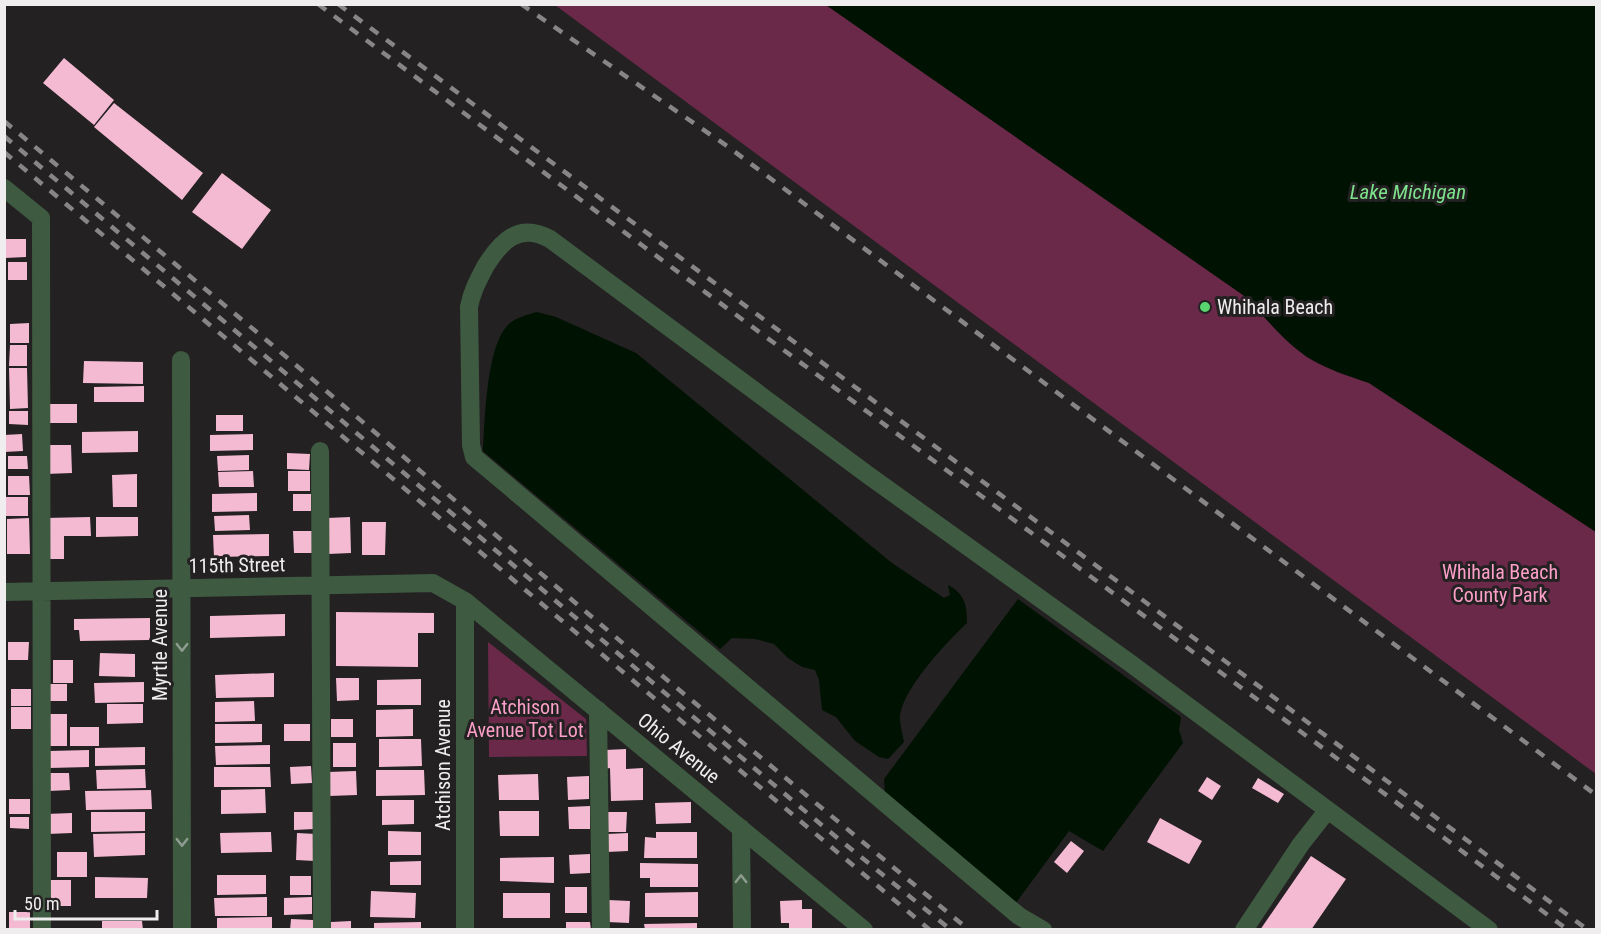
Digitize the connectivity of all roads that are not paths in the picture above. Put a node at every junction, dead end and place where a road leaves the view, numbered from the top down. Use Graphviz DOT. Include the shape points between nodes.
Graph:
graph roads {
  1 [pos="4,188"];
  2 [pos="181,360"];
  3 [pos="320,451"];
  4 [pos="321,585"];
  5 [pos="182,589"];
  6 [pos="41,591"];
  7 [pos="4,592"];
  8 [pos="465,601"];
  9 [pos="598,710"];
  10 [pos="1327,811"];
  11 [pos="741,828"];
  12 [pos="42,930"];
  13 [pos="182,930"];
  14 [pos="322,930"];
  15 [pos="465,930"];
  16 [pos="601,930"];
  17 [pos="742,930"];
  18 [pos="864,930"];
  19 [pos="1043,930"];
  20 [pos="1244,930"];
  21 [pos="1489,930"];
  1 -- 6 [label="street" via="41,218"];
  2 -- 5 [label="street, Myrtle Avenue"];
  3 -- 4 [label="street"];
  4 -- 5 [label="street, 115th Street"];
  4 -- 8 [label="street, 115th Street" via="433,583"];
  4 -- 14 [label="street"];
  5 -- 6 [label="street, 115th Street"];
  5 -- 13 [label="street, Myrtle Avenue, one-way"];
  6 -- 7 [label="street, 115th Street"];
  6 -- 12 [label="street"];
  8 -- 9 [label="street, Ohio Avenue"];
  8 -- 15 [label="street, Atchison Avenue"];
  9 -- 11 [label="street, Ohio Avenue"];
  9 -- 16 [label="street"];
  10 -- 19 [label="street" via="550,239 538,233 511,236 496,249 472,290 469,307 474,458 1019,916"];
  10 -- 20 [label="street"];
  10 -- 21 [label="street"];
  17 -- 11 [label="street, one-way"];
  11 -- 18 [label="street, Ohio Avenue"];
}
